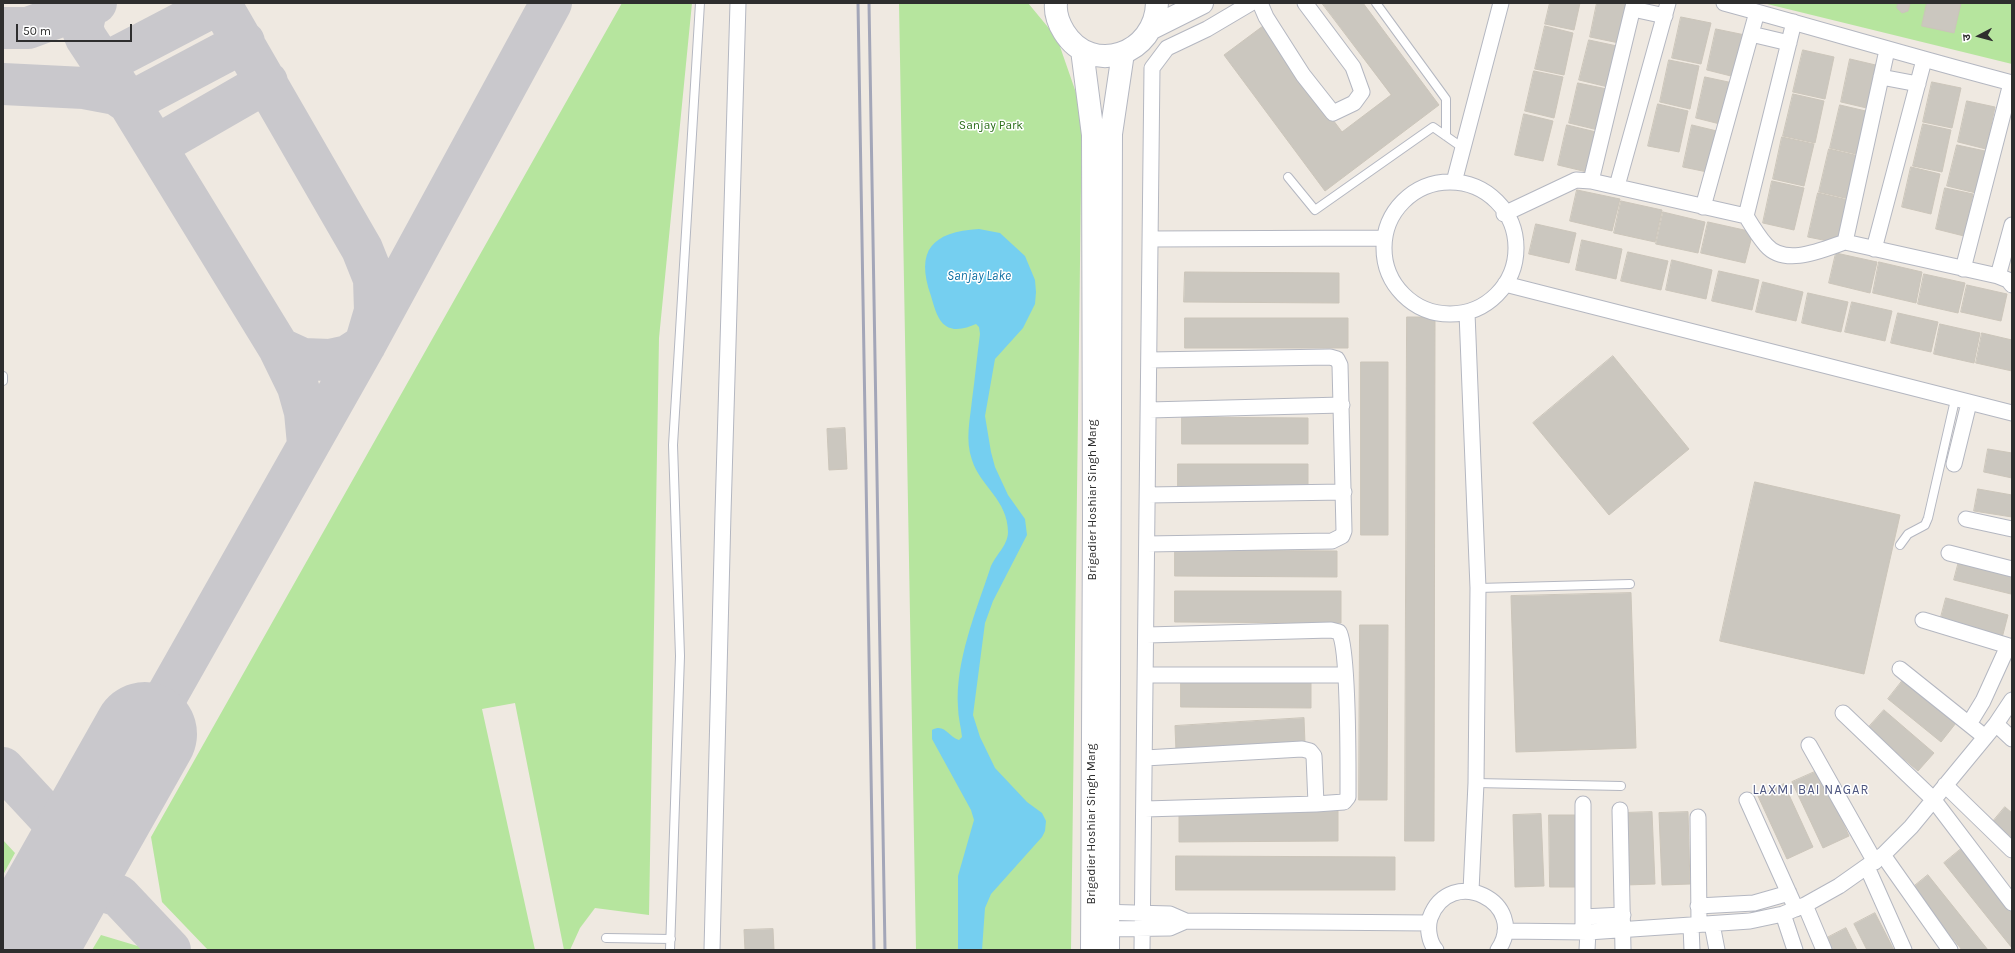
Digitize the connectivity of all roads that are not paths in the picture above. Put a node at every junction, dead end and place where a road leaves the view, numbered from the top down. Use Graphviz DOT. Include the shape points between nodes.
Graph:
graph roads {
  1 [pos="700,3"];
  2 [pos="738,3"];
  3 [pos="1157,3"];
  4 [pos="1202,3"];
  5 [pos="1251,3"];
  6 [pos="1260,3"];
  7 [pos="1305,3"];
  8 [pos="1376,3"];
  9 [pos="1501,3"];
  10 [pos="1724,3"];
  11 [pos="1054,4"];
  12 [pos="1633,6"];
  13 [pos="1666,10"];
  14 [pos="1757,12"];
  15 [pos="1794,22"];
  16 [pos="1152,28"];
  17 [pos="1751,34"];
  18 [pos="1789,43"];
  19 [pos="1082,50"];
  20 [pos="1887,50"];
  21 [pos="1123,53"];
  22 [pos="1924,60"];
  23 [pos="1881,77"];
  24 [pos="1918,84"];
  25 [pos="2011,90"];
  26 [pos="1446,136"];
  27 [pos="1463,148"];
  28 [pos="1288,177"];
  29 [pos="1591,181"];
  30 [pos="1454,182"];
  31 [pos="1617,186"];
  32 [pos="1702,207"];
  33 [pos="1504,214"];
  34 [pos="1746,216"];
  35 [pos="2012,224"];
  36 [pos="1383,238"];
  37 [pos="1150,239"];
  38 [pos="1845,242"];
  39 [pos="1874,249"];
  40 [pos="1963,269"];
  41 [pos="1998,276"];
  42 [pos="1505,284"];
  43 [pos="2012,285"];
  44 [pos="1466,313"];
  45 [pos="1149,360"];
  46 [pos="3,376"];
  47 [pos="3,381"];
  48 [pos="1962,401"];
  49 [pos="1342,406"];
  50 [pos="1149,410"];
  51 [pos="2012,413"];
  52 [pos="1954,464"];
  53 [pos="1344,492"];
  54 [pos="1148,495"];
  55 [pos="1966,519"];
  56 [pos="2012,529"];
  57 [pos="1148,544"];
  58 [pos="1900,545"];
  59 [pos="1949,553"];
  60 [pos="2012,569"];
  61 [pos="1630,584"];
  62 [pos="1478,588"];
  63 [pos="1923,620"];
  64 [pos="1147,635"];
  65 [pos="2010,647"];
  66 [pos="1900,669"];
  67 [pos="1146,674"];
  68 [pos="1345,675"];
  69 [pos="2012,700"];
  70 [pos="1843,713"];
  71 [pos="2004,720"];
  72 [pos="1969,724"];
  73 [pos="1985,737"];
  74 [pos="2012,739"];
  75 [pos="1809,745"];
  76 [pos="1146,758"];
  77 [pos="1476,783"];
  78 [pos="1945,785"];
  79 [pos="1621,786"];
  80 [pos="1930,796"];
  81 [pos="1747,800"];
  82 [pos="1316,804"];
  83 [pos="1582,804"];
  84 [pos="1145,809"];
  85 [pos="1620,810"];
  86 [pos="1698,817"];
  87 [pos="2012,850"];
  88 [pos="1874,859"];
  89 [pos="1471,891"];
  90 [pos="1789,893"];
  91 [pos="2012,903"];
  92 [pos="1698,906"];
  93 [pos="1795,909"];
  94 [pos="1144,915"];
  95 [pos="1583,917"];
  96 [pos="1186,921"];
  97 [pos="1428,923"];
  98 [pos="1624,923"];
  99 [pos="1701,925"];
  100 [pos="1102,927"];
  101 [pos="1143,930"];
  102 [pos="1505,931"];
  103 [pos="1585,932"];
  104 [pos="606,938"];
  105 [pos="671,939"];
  106 [pos="670,950"];
  107 [pos="712,950"];
  108 [pos="1092,950"];
  109 [pos="1142,950"];
  110 [pos="1436,950"];
  111 [pos="1498,950"];
  112 [pos="1587,950"];
  113 [pos="1623,950"];
  114 [pos="1692,950"];
  115 [pos="1717,950"];
  116 [pos="1795,950"];
  117 [pos="1824,950"];
  118 [pos="1904,950"];
  119 [pos="1950,950"];
  1 -- 105 [label="lane" via="673,438 680,656"];
  2 -- 107 [label="street"];
  3 -- 16 [label="street"];
  4 -- 16 [label="street"];
  5 -- 37 [label="street" via="1207,29 1166,48 1152,68"];
  6 -- 7 [label="street" via="1266,17 1304,75 1333,113 1354,103 1362,92 1352,67"];
  8 -- 26 [label="lane" via="1446,100"];
  9 -- 27 [label="street"];
  10 -- 14 [label="street"];
  11 -- 19 [label="street" via="1059,24 1068,39"];
  12 -- 13 [label="street"];
  12 -- 29 [label="street"];
  13 -- 31 [label="street"];
  14 -- 15 [label="street"];
  14 -- 17 [label="street"];
  15 -- 18 [label="street"];
  15 -- 20 [label="street"];
  16 -- 21 [label="street" via="1140,43"];
  17 -- 18 [label="street"];
  17 -- 32 [label="street"];
  18 -- 34 [label="street"];
  19 -- 21 [label="street" via="1102,56"];
  19 -- 100 [label="street, Brigadier Hoshiar Singh Marg" via="1093,143"];
  20 -- 22 [label="street"];
  20 -- 23 [label="street"];
  21 -- 100 [label="street, Brigadier Hoshiar Singh Marg" via="1111,134"];
  22 -- 24 [label="street"];
  22 -- 25 [label="street"];
  23 -- 24 [label="street"];
  23 -- 38 [label="street"];
  24 -- 39 [label="street"];
  25 -- 40 [label="street"];
  26 -- 27 [label="lane"];
  26 -- 28 [label="lane" via="1433,127 1315,210"];
  27 -- 30 [label="street"];
  29 -- 31 [label="street"];
  29 -- 33 [label="street" via="1576,180"];
  30 -- 33 [label="street" via="1472,186 1492,197"];
  30 -- 36 [label="street" via="1439,182 1418,190 1395,210"];
  31 -- 32 [label="street"];
  32 -- 34 [label="street"];
  33 -- 42 [label="street" via="1511,224 1516,247 1513,270"];
  34 -- 38 [label="street" via="1766,246 1777,254 1791,256 1809,253"];
  35 -- 41 [label="street"];
  36 -- 37 [label="street"];
  36 -- 44 [label="street" via="1392,281 1408,301 1429,312 1443,315"];
  37 -- 45 [label="street"];
  38 -- 39 [label="street"];
  39 -- 40 [label="street"];
  40 -- 41 [label="street"];
  41 -- 43 [label="street" via="2008,280"];
  42 -- 44 [label="street" via="1490,302"];
  42 -- 48 [label="street"];
  44 -- 62 [label="street"];
  45 -- 49 [label="street" via="1330,357 1337,359 1340,365"];
  45 -- 50 [label="street"];
  46 -- 47 [label="lane"];
  48 -- 51 [label="street"];
  48 -- 52 [label="street"];
  48 -- 58 [label="lane" via="1925,525 1908,534"];
  49 -- 50 [label="street"];
  49 -- 53 [label="street"];
  50 -- 54 [label="street"];
  53 -- 54 [label="street"];
  53 -- 57 [label="street" via="1344,531 1342,536 1332,541"];
  54 -- 57 [label="street"];
  55 -- 56 [label="street"];
  57 -- 64 [label="street"];
  59 -- 60 [label="street"];
  61 -- 62 [label="lane"];
  62 -- 77 [label="street"];
  63 -- 65 [label="street"];
  64 -- 67 [label="street"];
  64 -- 68 [label="street" via="1331,630 1338,632 1342,638"];
  65 -- 72 [label="street"];
  66 -- 72 [label="street"];
  67 -- 68 [label="street"];
  67 -- 76 [label="street"];
  68 -- 82 [label="street" via="1348,797 1344,802"];
  69 -- 71 [label="street"];
  70 -- 80 [label="street"];
  71 -- 73 [label="street"];
  71 -- 74 [label="street"];
  72 -- 73 [label="street"];
  73 -- 78 [label="street"];
  75 -- 88 [label="street"];
  76 -- 82 [label="street" via="1302,749 1310,751 1314,756"];
  76 -- 84 [label="street"];
  77 -- 79 [label="lane"];
  77 -- 89 [label="street"];
  78 -- 80 [label="street"];
  78 -- 87 [label="street"];
  80 -- 88 [label="street" via="1911,827"];
  80 -- 91 [label="street"];
  81 -- 90 [label="street"];
  82 -- 84 [label="street"];
  83 -- 95 [label="street"];
  84 -- 94 [label="street"];
  85 -- 98 [label="street"];
  86 -- 92 [label="street"];
  88 -- 93 [label="street" via="1838,886"];
  88 -- 118 [label="street"];
  88 -- 119 [label="street"];
  89 -- 97 [label="street" via="1451,894 1434,908"];
  89 -- 102 [label="street" via="1483,894 1497,905 1504,916"];
  90 -- 92 [label="street" via="1754,903"];
  90 -- 93 [label="street"];
  92 -- 99 [label="street"];
  93 -- 99 [label="street" via="1750,921"];
  93 -- 116 [label="street"];
  93 -- 117 [label="street"];
  94 -- 96 [label="street" via="1170,914"];
  94 -- 100 [label="street"];
  94 -- 101 [label="street"];
  95 -- 98 [label="street"];
  95 -- 103 [label="street"];
  96 -- 97 [label="street"];
  96 -- 101 [label="street" via="1170,928"];
  97 -- 110 [label="street" via="1428,932"];
  98 -- 99 [label="street"];
  98 -- 103 [label="street"];
  98 -- 113 [label="street"];
  99 -- 114 [label="street"];
  99 -- 115 [label="street"];
  100 -- 101 [label="street"];
  100 -- 108 [label="street, Brigadier Hoshiar Singh Marg"];
  101 -- 109 [label="street"];
  102 -- 103 [label="street"];
  102 -- 111 [label="street"];
  103 -- 112 [label="street"];
  104 -- 105 [label="lane"];
  105 -- 106 [label="lane"];
}
